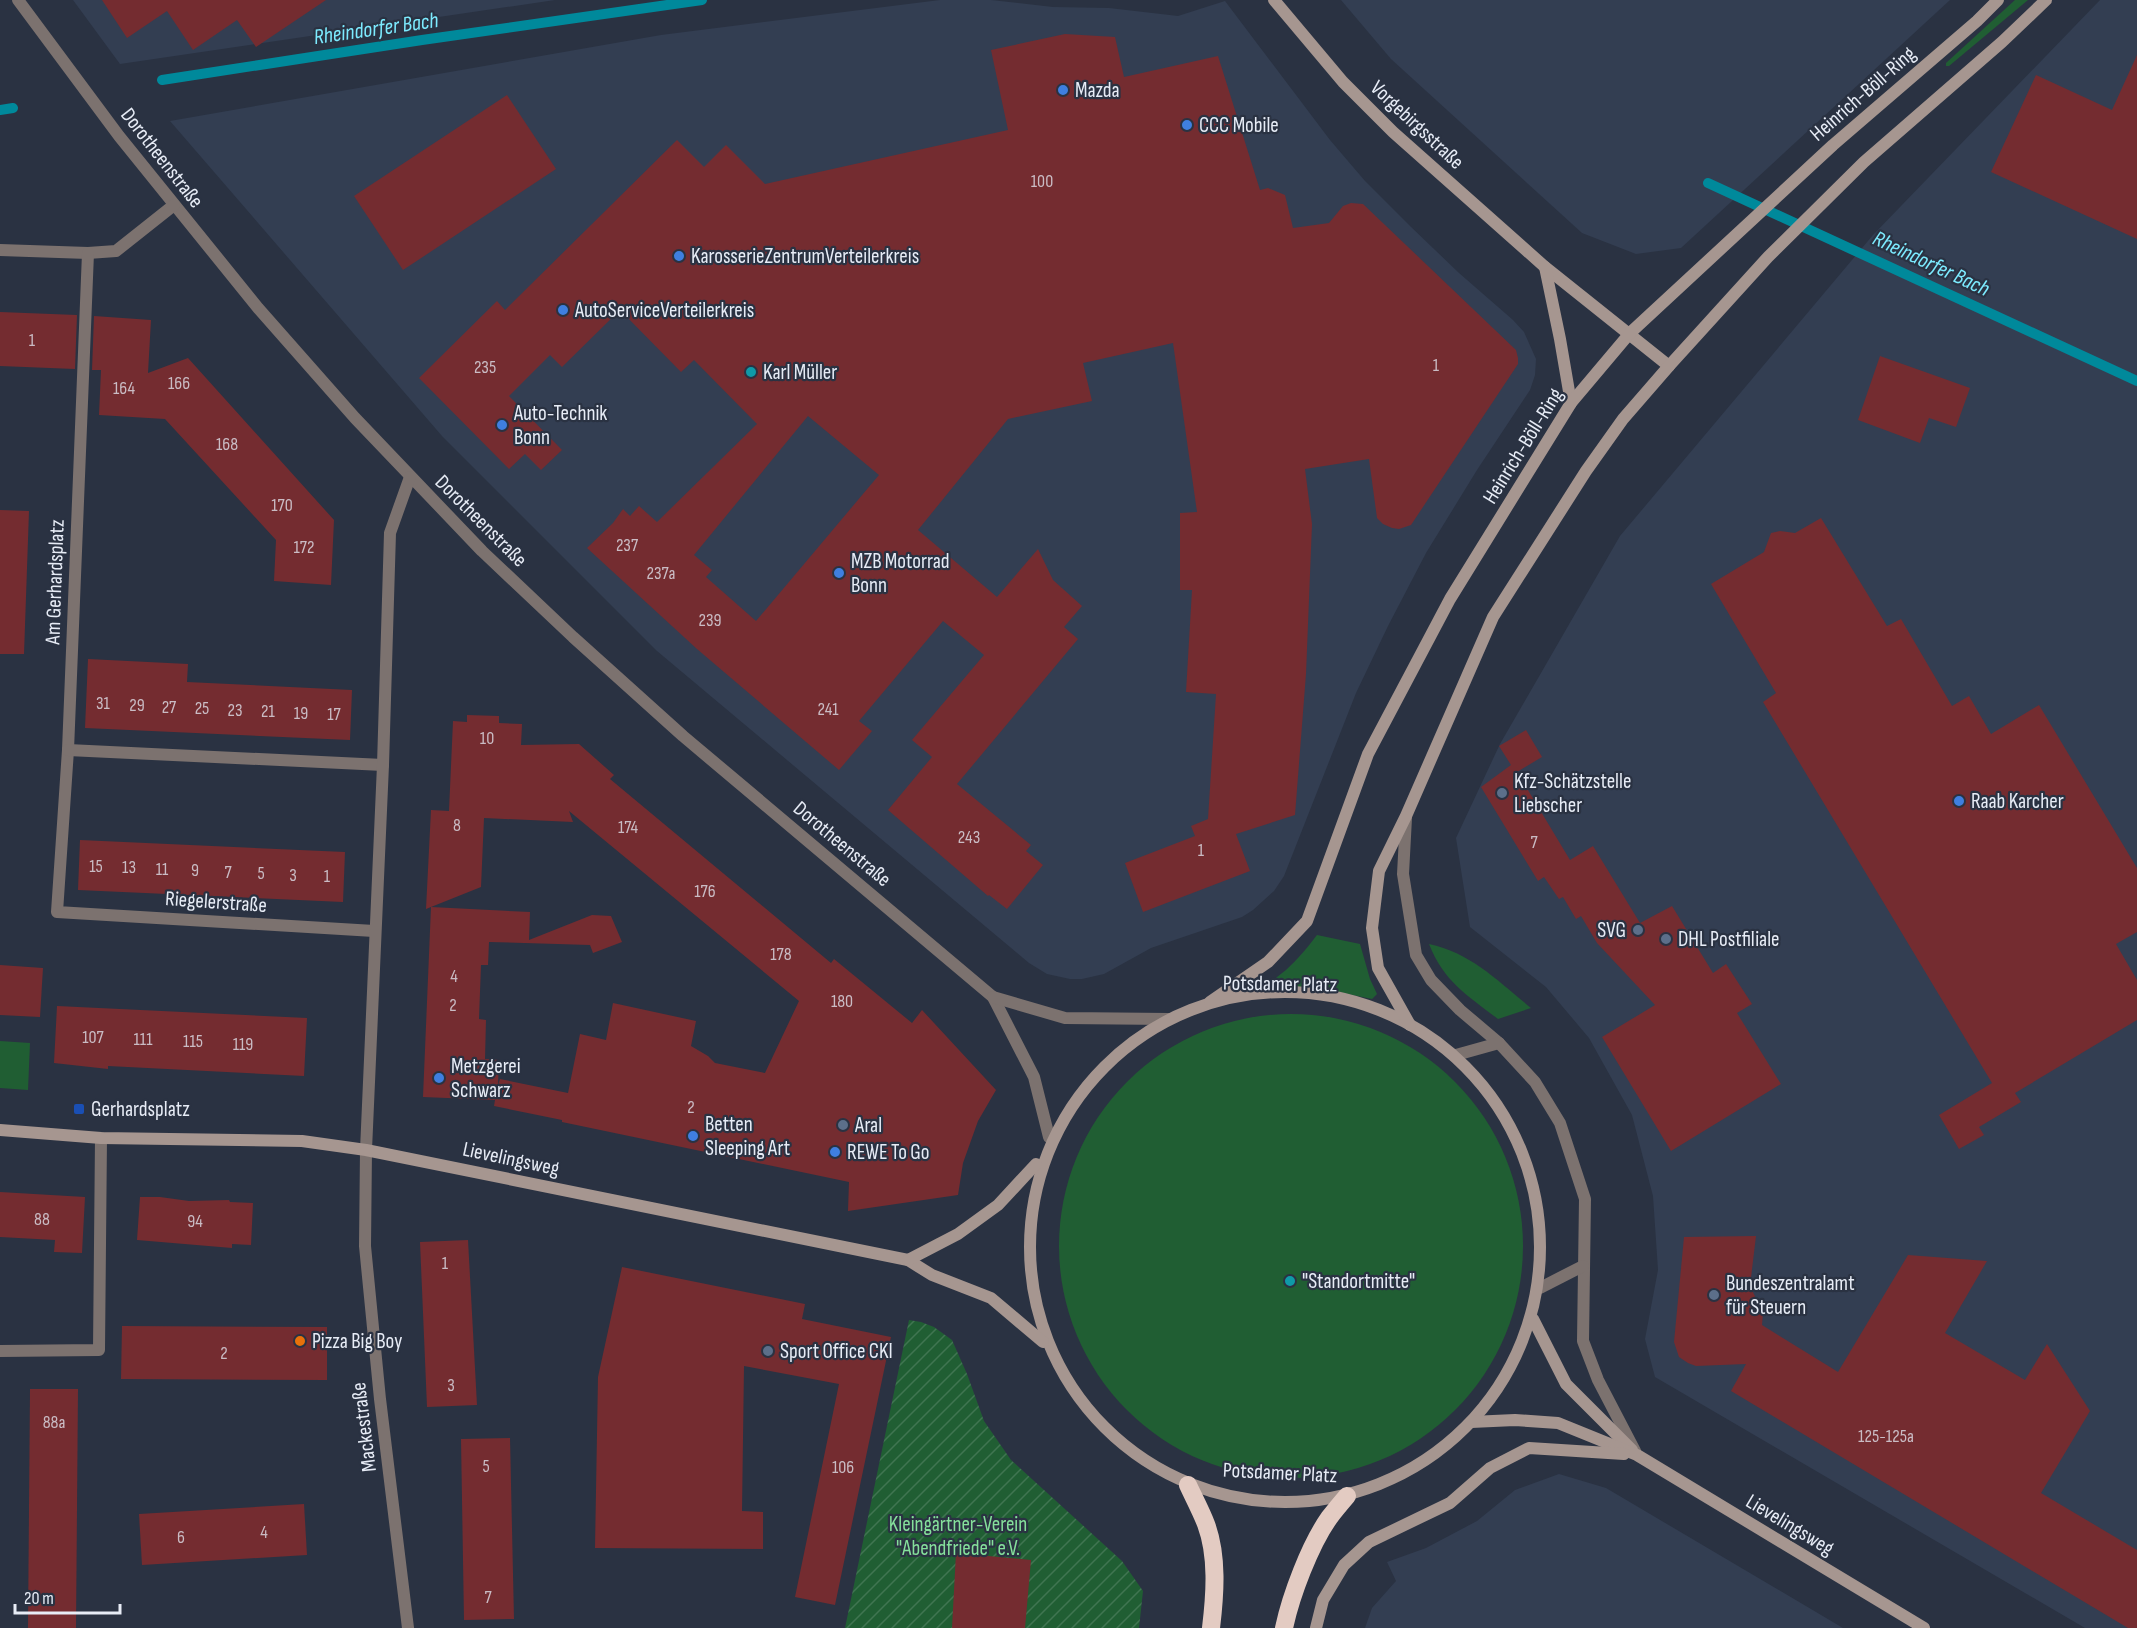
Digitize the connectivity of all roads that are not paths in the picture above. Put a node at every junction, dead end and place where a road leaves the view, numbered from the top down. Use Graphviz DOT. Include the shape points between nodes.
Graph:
graph roads {
  1 [pos="18,0"];
  2 [pos="1274,0"];
  3 [pos="1998,0"];
  4 [pos="2046,0"];
  5 [pos="174,205"];
  6 [pos="0,250"];
  7 [pos="88,253"];
  8 [pos="1545,267"];
  9 [pos="1630,333"];
  10 [pos="1669,366"];
  11 [pos="1571,403"];
  12 [pos="410,477"];
  13 [pos="68,750"];
  14 [pos="382,765"];
  15 [pos="1406,816"];
  16 [pos="57,912"];
  17 [pos="374,931"];
  18 [pos="993,997"];
  19 [pos="1209,1003"];
  20 [pos="1169,1020"];
  21 [pos="1410,1025"];
  22 [pos="1499,1043"];
  23 [pos="1456,1055"];
  24 [pos="0,1130"];
  25 [pos="1049,1137"];
  26 [pos="101,1138"];
  27 [pos="366,1150"];
  28 [pos="1036,1164"];
  29 [pos="908,1260"];
  30 [pos="1583,1266"];
  31 [pos="1540,1288"];
  32 [pos="1533,1319"];
  33 [pos="1043,1341"];
  34 [pos="0,1350"];
  35 [pos="1471,1422"];
  36 [pos="1637,1455"];
  37 [pos="1188,1485"];
  38 [pos="1347,1496"];
  39 [pos="408,1628"];
  40 [pos="1211,1628"];
  41 [pos="1284,1628"];
  42 [pos="1316,1628"];
  43 [pos="1924,1628"];
  1 -- 5 [label="street, Dorotheenstraße"];
  2 -- 8 [label="main road, Vorgebirgsstraße" via="1342,82 1382,122"];
  3 -- 9 [label="main road, Heinrich-Böll-Ring" via="1833,145"];
  4 -- 10 [label="main road" via="1864,162 1768,257"];
  5 -- 7 [label="street" via="116,251"];
  5 -- 12 [label="street, Dorotheenstraße" via="258,308"];
  6 -- 7 [label="street"];
  7 -- 13 [label="street, Am Gerhardsplatz"];
  8 -- 9 [label="main road, Vorgebirgsstraße"];
  8 -- 11 [label="main road"];
  9 -- 10 [label="main road, Vorgebirgsstraße"];
  9 -- 11 [label="main road, Heinrich-Böll-Ring"];
  10 -- 15 [label="main road" via="1586,471 1493,617"];
  11 -- 19 [label="main road, Heinrich-Böll-Ring" via="1450,599 1368,753 1307,921 1268,962"];
  12 -- 14 [label="street" via="390,533"];
  12 -- 18 [label="street, Dorotheenstraße" via="527,595 683,736"];
  13 -- 14 [label="street"];
  13 -- 16 [label="street, Am Gerhardsplatz"];
  14 -- 17 [label="street"];
  15 -- 21 [label="main road" via="1379,870 1372,928 1378,968"];
  15 -- 22 [label="street" via="1403,874 1416,955 1431,980"];
  16 -- 17 [label="street, Riegelerstraße"];
  17 -- 27 [label="street"];
  18 -- 20 [label="street, Dorotheenstraße" via="1065,1018"];
  18 -- 25 [label="street, Dorotheenstraße" via="1034,1077"];
  19 -- 20 [label="main road, Potsdamer Platz"];
  19 -- 21 [label="main road, Potsdamer Platz" via="1310,1001 1351,1005"];
  20 -- 25 [label="main road, Potsdamer Platz" via="1120,1049 1083,1085"];
  21 -- 23 [label="main road, Potsdamer Platz"];
  22 -- 23 [label="street"];
  22 -- 30 [label="street" via="1535,1082 1560,1123 1585,1199"];
  23 -- 31 [label="main road, Potsdamer Platz" via="1504,1113 1535,1183 1543,1237"];
  24 -- 26 [label="main road, Lievelingsweg"];
  25 -- 28 [label="main road, Potsdamer Platz"];
  26 -- 27 [label="main road, Lievelingsweg" via="302,1141"];
  26 -- 34 [label="street" via="99,1350"];
  27 -- 29 [label="main road, Lievelingsweg"];
  27 -- 39 [label="street, Mackestraße" via="365,1246"];
  28 -- 29 [label="main road" via="998,1205 958,1234"];
  28 -- 33 [label="main road, Potsdamer Platz" via="1029,1228 1030,1277"];
  29 -- 33 [label="main road, Lievelingsweg" via="932,1275 991,1298"];
  30 -- 31 [label="street"];
  30 -- 36 [label="street" via="1583,1341 1598,1380"];
  31 -- 32 [label="main road, Potsdamer Platz"];
  32 -- 35 [label="main road, Potsdamer Platz" via="1505,1382"];
  32 -- 36 [label="main road, Lievelingsweg" via="1566,1384"];
  33 -- 37 [label="main road, Potsdamer Platz" via="1084,1402 1136,1451"];
  35 -- 36 [label="main road, Lievelingsweg" via="1558,1423"];
  35 -- 38 [label="main road, Potsdamer Platz" via="1432,1457 1392,1479"];
  36 -- 42 [label="main road" via="1529,1448 1490,1468 1449,1503 1369,1542 1344,1565 1323,1600"];
  36 -- 43 [label="main road, Lievelingsweg"];
  37 -- 38 [label="main road, Potsdamer Platz" via="1248,1495"];
  37 -- 40 [label="highway" via="1207,1526 1214,1563"];
  38 -- 41 [label="highway" via="1314,1545"];
}
